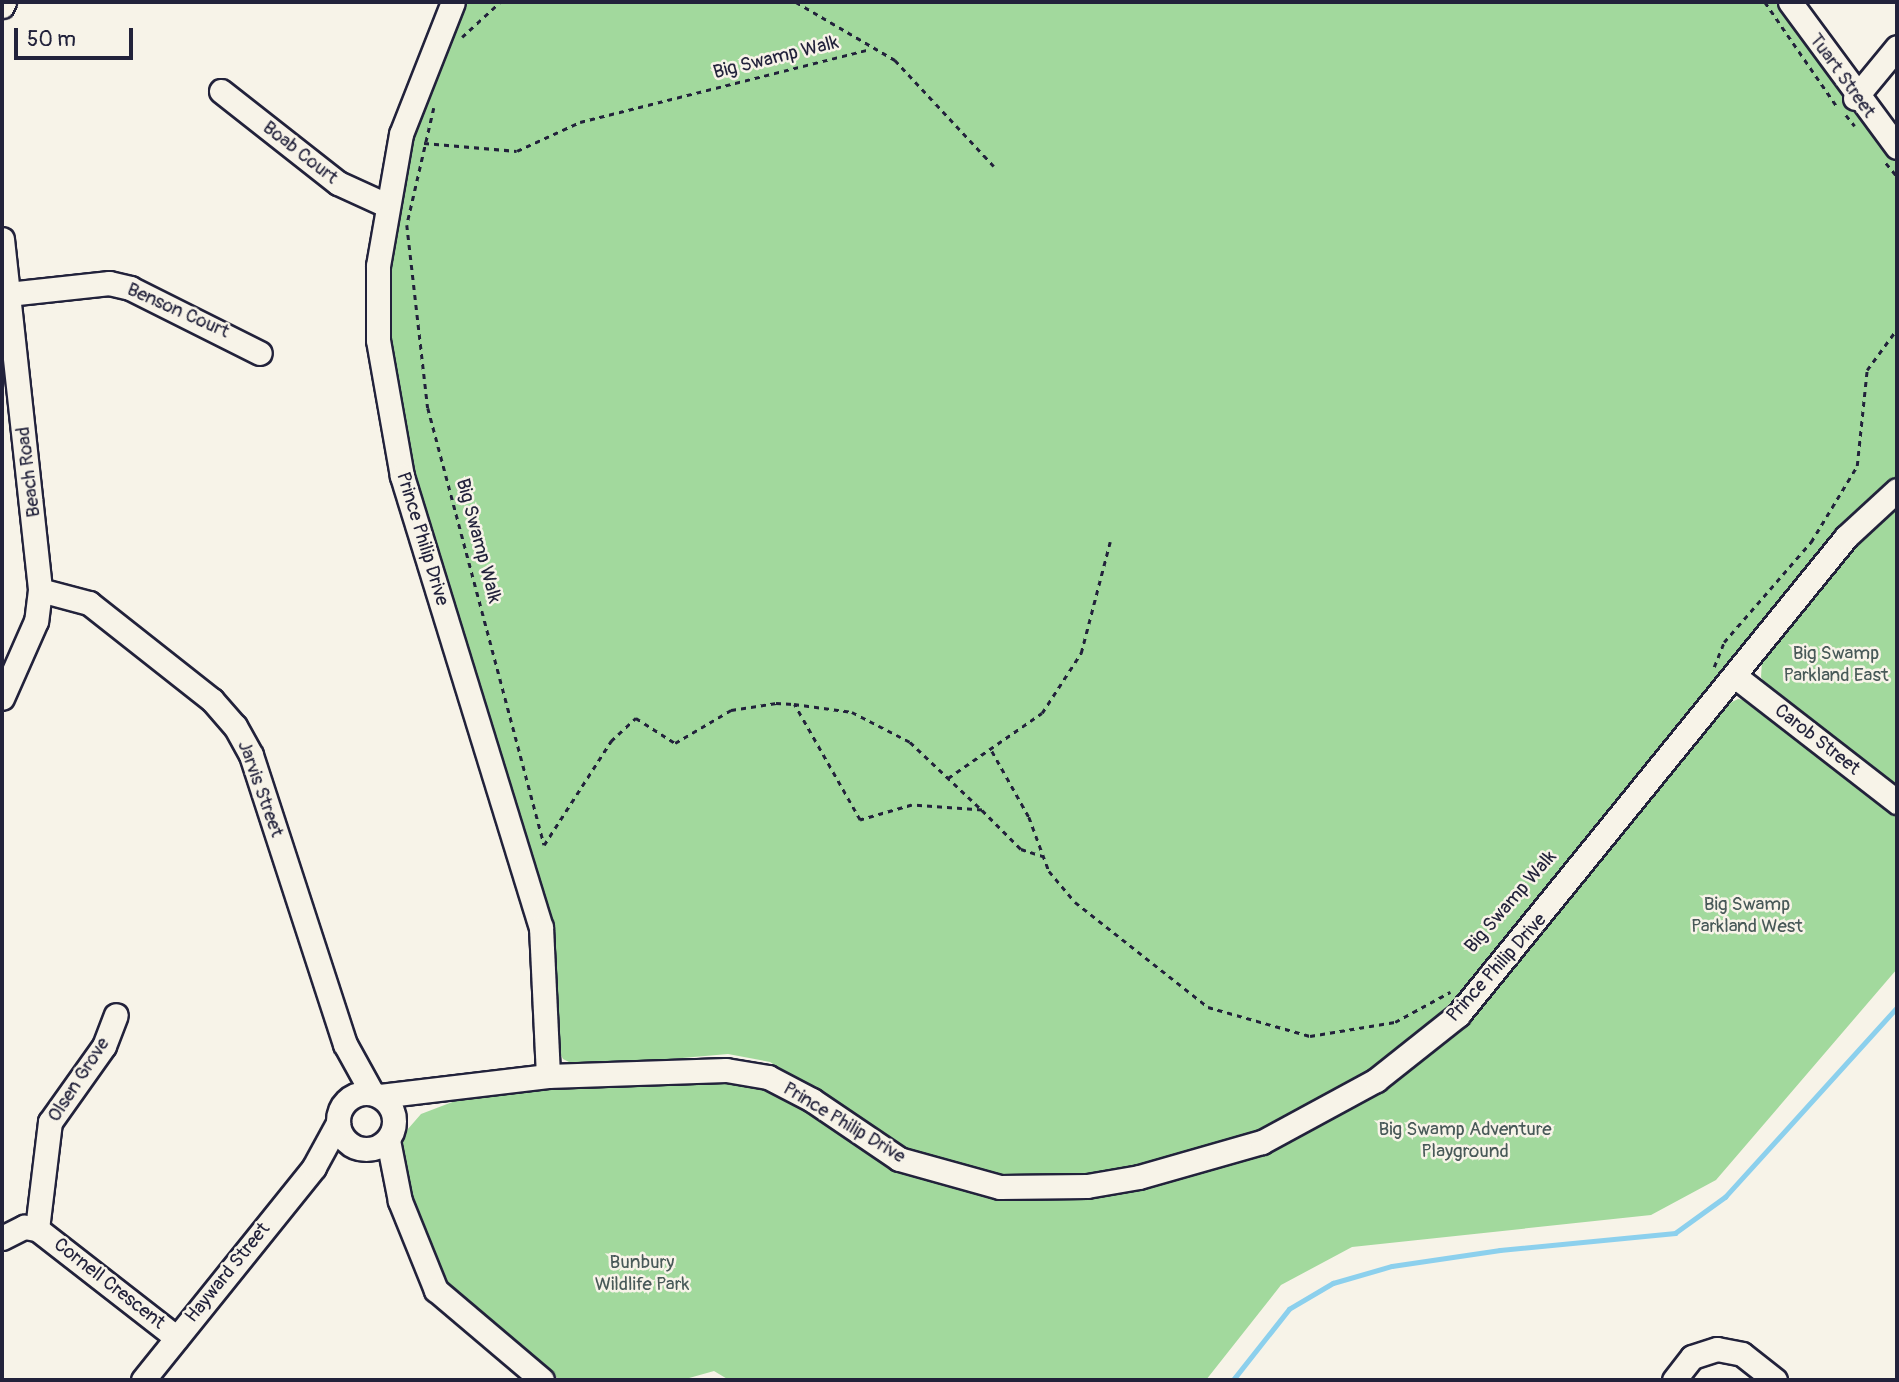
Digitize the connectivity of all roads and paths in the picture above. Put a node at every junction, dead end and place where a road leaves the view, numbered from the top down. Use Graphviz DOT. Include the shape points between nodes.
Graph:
graph roads {
  1 [pos="453,2"];
  2 [pos="500,2"];
  3 [pos="796,2"];
  4 [pos="1765,2"];
  5 [pos="1790,2"];
  6 [pos="457,40"];
  7 [pos="1897,47"];
  8 [pos="870,49"];
  9 [pos="221,91"];
  10 [pos="437,95"];
  11 [pos="1855,98"];
  12 [pos="1866,137"];
  13 [pos="425,144"];
  14 [pos="1889,152"];
  15 [pos="994,166"];
  16 [pos="1897,176"];
  17 [pos="386,205"];
  18 [pos="2,239"];
  19 [pos="8,294"];
  20 [pos="1897,329"];
  21 [pos="260,353"];
  22 [pos="1897,490"];
  23 [pos="1110,542"];
  24 [pos="40,590"];
  25 [pos="1712,674"];
  26 [pos="1736,677"];
  27 [pos="2,698"];
  28 [pos="794,704"];
  29 [pos="992,751"];
  30 [pos="948,778"];
  31 [pos="1897,802"];
  32 [pos="982,810"];
  33 [pos="1043,856"];
  34 [pos="1457,985"];
  35 [pos="116,1015"];
  36 [pos="345,1044"];
  37 [pos="548,1076"];
  38 [pos="439,1092"];
  39 [pos="376,1094"];
  40 [pos="347,1100"];
  41 [pos="338,1123"];
  42 [pos="391,1131"];
  43 [pos="358,1147"];
  44 [pos="314,1167"];
  45 [pos="400,1201"];
  46 [pos="37,1229"];
  47 [pos="2,1238"];
  48 [pos="177,1338"];
  49 [pos="144,1380"];
  50 [pos="542,1380"];
  51 [pos="1674,1380"];
  52 [pos="1775,1380"];
  1 -- 17 [label="street, Prince Philip Drive" via="401,134"];
  2 -- 6 [label="path"];
  3 -- 8 [label="path, Big Swamp Walk"];
  4 -- 12 [label="path" via="1820,89"];
  5 -- 11 [label="street, Tuart Street"];
  7 -- 11 [label="street"];
  8 -- 13 [label="path, Big Swamp Walk" via="580,122 517,152"];
  8 -- 15 [label="path, Big Swamp Walk" via="895,60"];
  9 -- 17 [label="street, Boab Court" via="338,183"];
  10 -- 13 [label="path"];
  11 -- 14 [label="street, Tuart Street"];
  13 -- 28 [label="path, Big Swamp Walk" via="407,225 428,408 544,845 611,741 636,718 675,743 731,710"];
  14 -- 16 [label="path"];
  17 -- 37 [label="street, Prince Philip Drive" via="378,266 385,402 541,927"];
  18 -- 19 [label="street, Beach Road"];
  19 -- 21 [label="street, Benson Court" via="119,286 234,334"];
  19 -- 24 [label="street, Beach Road"];
  20 -- 25 [label="path" via="1867,370 1857,466 1811,542 1724,642"];
  22 -- 26 [label="street, Prince Philip Drive" via="1846,537"];
  23 -- 29 [label="path" via="1081,653 1042,713"];
  24 -- 27 [label="street, Beach Road" via="36,621"];
  24 -- 36 [label="street, Jarvis Street" via="89,603 212,700 235,726 251,755"];
  26 -- 31 [label="street, Carob Street"];
  26 -- 37 [label="street, Prince Philip Drive" via="1458,1015 1376,1080 1323,1112 1201,1165 1087,1186 964,1182 899,1159 768,1077 726,1070"];
  28 -- 30 [label="path, Big Swamp Walk" via="852,712 910,742"];
  28 -- 32 [label="path" via="860,820 912,805"];
  29 -- 30 [label="path"];
  29 -- 33 [label="path"];
  30 -- 32 [label="path, Big Swamp Walk"];
  32 -- 33 [label="path, Big Swamp Walk" via="1021,849"];
  33 -- 34 [label="path" via="1075,902 1208,1007 1240,1019 1310,1036 1395,1023"];
  35 -- 46 [label="street, Olsen Grove" via="104,1046 50,1122"];
  36 -- 39 [label="street, Jarvis Street"];
  36 -- 40 [label="street, Jarvis Street"];
  37 -- 38 [label="street, Prince Philip Drive"];
  38 -- 39 [label="street, Prince Philip Drive"];
  38 -- 42 [label="street, Prince Philip Drive"];
  39 -- 40 [label="street, Prince Philip Drive"];
  39 -- 42 [label="street, Jarvis Street"];
  40 -- 41 [label="street, Hayward Street"];
  41 -- 43 [label="street"];
  41 -- 44 [label="street, Hayward Street"];
  42 -- 43 [label="street, Prince Philip Drive"];
  42 -- 45 [label="street"];
  43 -- 44 [label="street, Hayward Street"];
  43 -- 45 [label="street"];
  44 -- 48 [label="street, Hayward Street"];
  45 -- 50 [label="street" via="426,1272 447,1304"];
  46 -- 47 [label="street, Cornell Crescent" via="24,1227"];
  46 -- 48 [label="street, Cornell Crescent"];
  48 -- 49 [label="street, Hayward Street"];
  51 -- 52 [label="street" via="1692,1357 1717,1349 1742,1354"];
}
